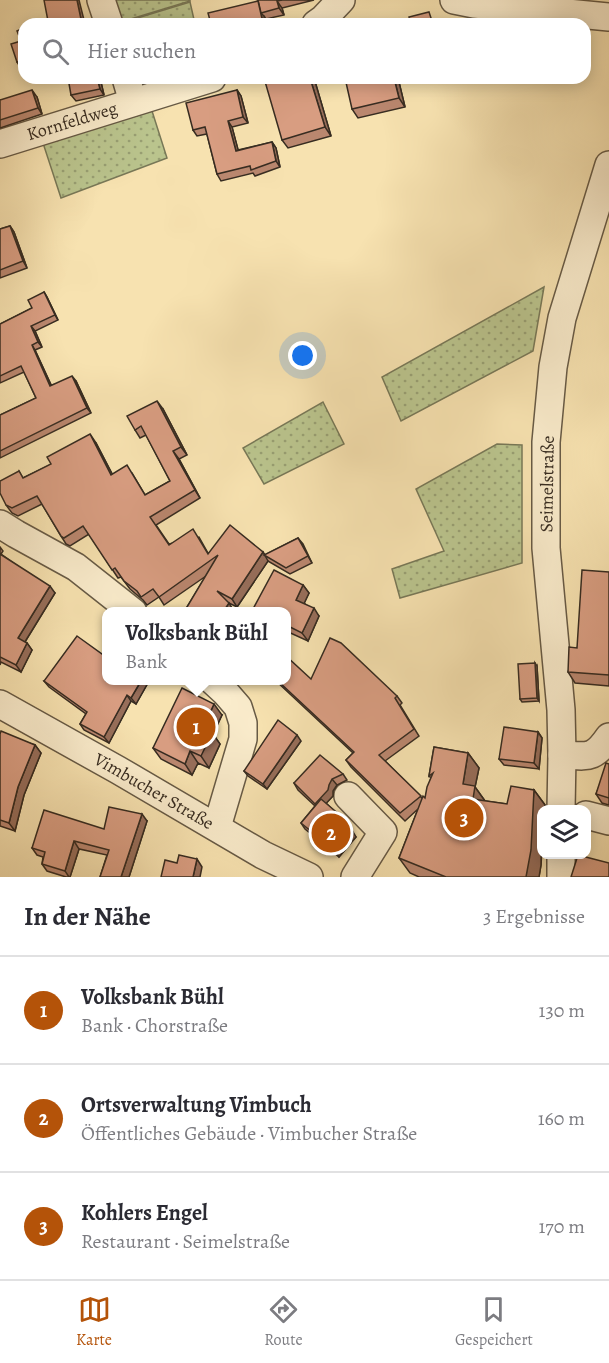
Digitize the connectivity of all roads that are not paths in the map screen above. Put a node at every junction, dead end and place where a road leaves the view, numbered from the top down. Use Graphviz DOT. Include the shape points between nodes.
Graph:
graph roads {
  1 [pos="101,0"];
  2 [pos="341,0"];
  3 [pos="467,2"];
  4 [pos="609,17"];
  5 [pos="107,18"];
  6 [pos="324,18"];
  7 [pos="171,84"];
  8 [pos="130,90"];
  9 [pos="0,144"];
  10 [pos="609,165"];
  11 [pos="0,524"];
  12 [pos="128,607"];
  13 [pos="217,685"];
  14 [pos="0,704"];
  15 [pos="609,737"];
  16 [pos="562,755"];
  17 [pos="348,796"];
  18 [pos="562,805"];
  19 [pos="591,816"];
  20 [pos="609,821"];
  21 [pos="217,827"];
  22 [pos="561,859"];
  23 [pos="276,869"];
  24 [pos="309,877"];
  25 [pos="355,877"];
  26 [pos="561,877"];
  1 -- 5 [label="street"];
  2 -- 6 [label="street"];
  3 -- 4 [label="street"];
  7 -- 8 [label="street, Kornfeldweg"];
  8 -- 9 [label="street, Kornfeldweg"];
  10 -- 16 [label="street, Seimelstraße" via="562,318 546,442 546,548"];
  11 -- 12 [label="street" via="76,567"];
  13 -- 21 [label="street" via="238,707 243,723 243,739"];
  14 -- 21 [label="street, Vimbucher Straße"];
  15 -- 16 [label="street" via="594,754"];
  16 -- 18 [label="street, Seimelstraße"];
  17 -- 25 [label="street" via="382,832"];
  19 -- 20 [label="street"];
  21 -- 23 [label="street, Vimbucher Straße" via="263,855"];
  22 -- 26 [label="street"];
  23 -- 24 [label="street, Vimbucher Straße"];
}
